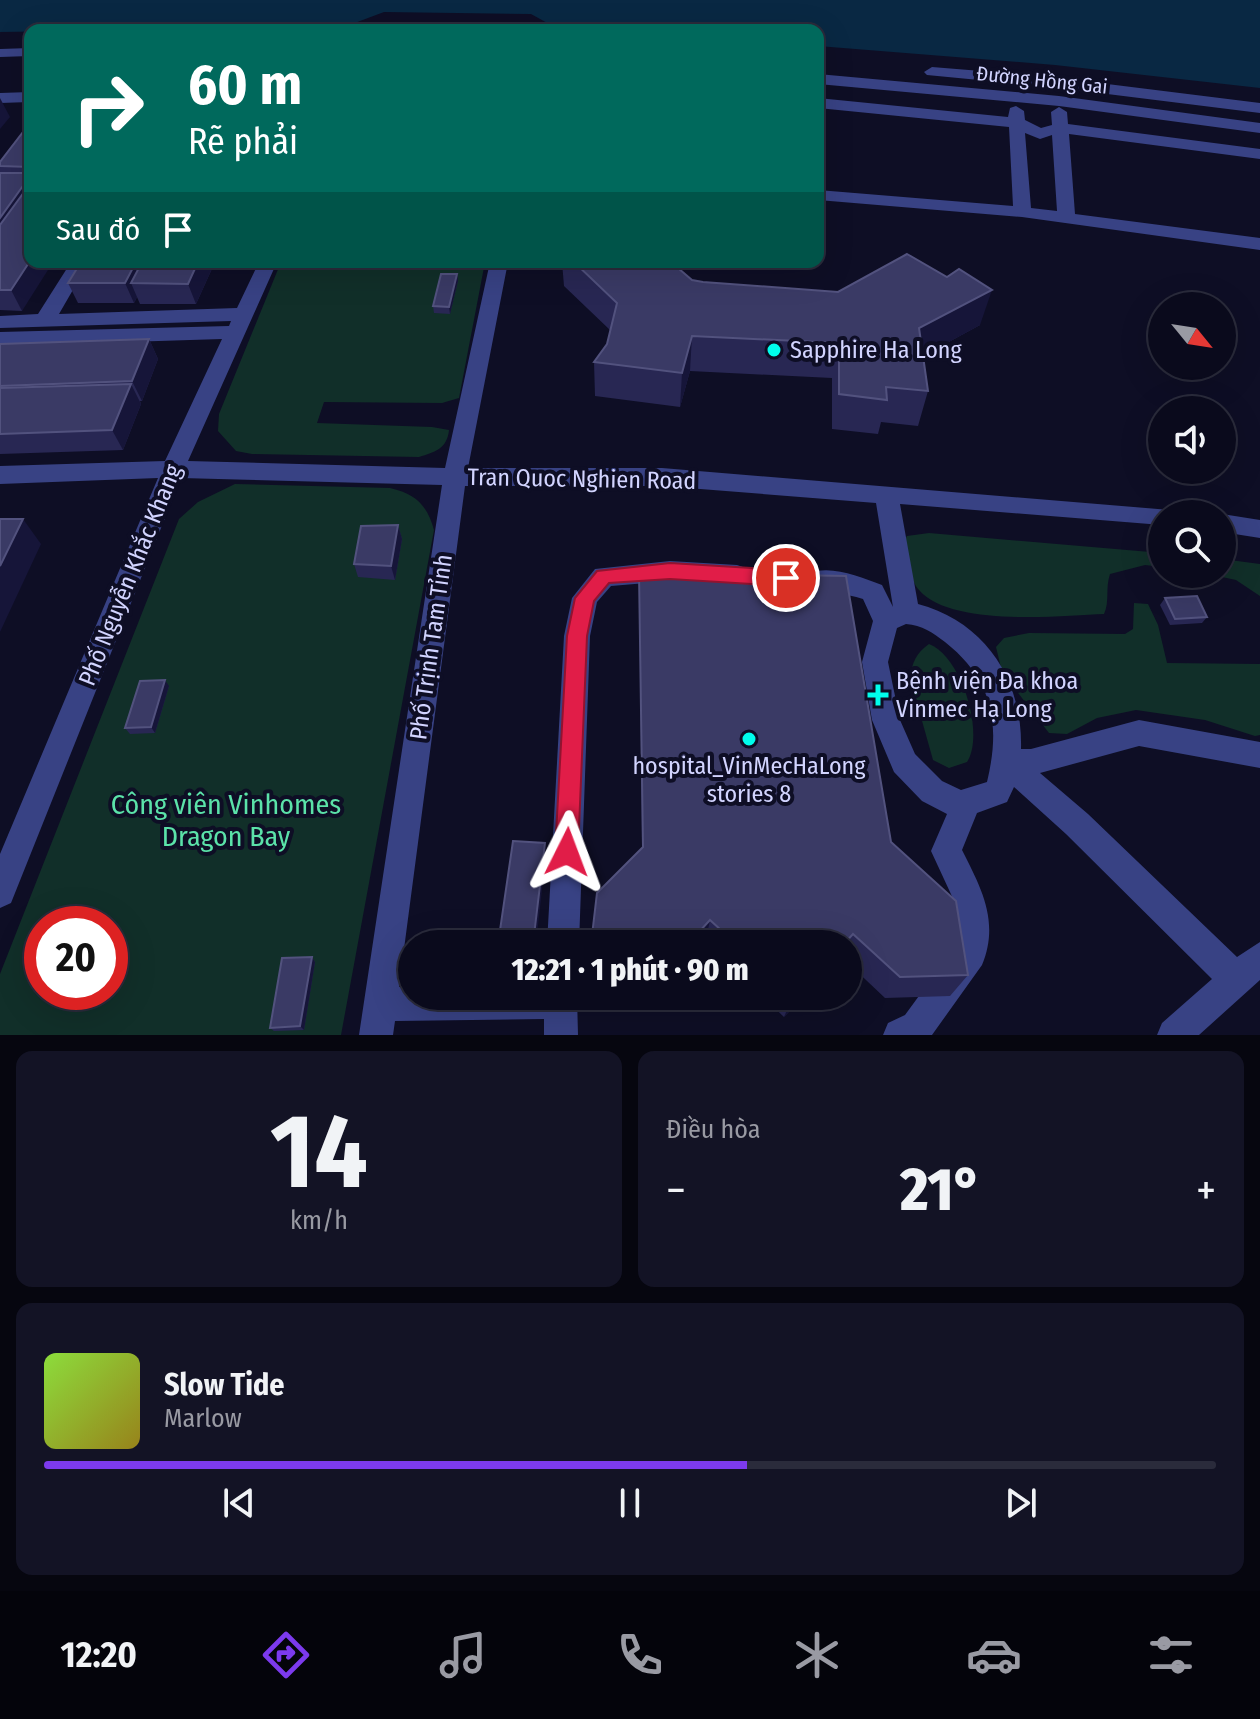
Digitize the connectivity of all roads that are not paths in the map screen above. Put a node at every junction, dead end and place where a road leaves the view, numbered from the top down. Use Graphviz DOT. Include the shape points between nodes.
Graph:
graph roads {
  1 [pos="24,52"];
  2 [pos="0,53"];
  3 [pos="824,63"];
  4 [pos="24,66"];
  5 [pos="857,66"];
  6 [pos="0,67"];
  7 [pos="919,71"];
  8 [pos="824,80"];
  9 [pos="1014,96"];
  10 [pos="24,97"];
  11 [pos="0,98"];
  12 [pos="1059,101"];
  13 [pos="824,104"];
  14 [pos="1260,108"];
  15 [pos="1017,123"];
  16 [pos="1059,128"];
  17 [pos="1260,128"];
  18 [pos="1260,154"];
  19 [pos="824,196"];
  20 [pos="1022,212"];
  21 [pos="1066,217"];
  22 [pos="1260,244"];
  23 [pos="76,268"];
  24 [pos="265,268"];
  25 [pos="498,268"];
  26 [pos="45,320"];
  27 [pos="0,322"];
  28 [pos="241,323"];
  29 [pos="0,339"];
  30 [pos="173,469"];
  31 [pos="0,475"];
  32 [pos="455,477"];
  33 [pos="886,493"];
  34 [pos="1148,515"];
  35 [pos="1236,525"];
  36 [pos="1260,529"];
  37 [pos="764,577"];
  38 [pos="796,579"];
  39 [pos="896,617"];
  40 [pos="1260,755"];
  41 [pos="1006,762"];
  42 [pos="966,803"];
  43 [pos="0,892"];
  44 [pos="564,930"];
  45 [pos="1248,968"];
  46 [pos="560,1011"];
  47 [pos="378,1020"];
  48 [pos="900,1035"];
  49 [pos="1174,1035"];
  1 -- 2 [label="street"];
  3 -- 5 [label="street"];
  4 -- 6 [label="street"];
  7 -- 14 [label="street, Đường Hồng Gai"];
  8 -- 9 [label="street, Đường Hồng Gai"];
  9 -- 12 [label="street, Đường Hồng Gai"];
  9 -- 15 [label="street"];
  10 -- 11 [label="street"];
  12 -- 16 [label="street"];
  12 -- 17 [label="street, Đường Hồng Gai"];
  13 -- 15 [label="street"];
  15 -- 16 [label="street" via="1040,134"];
  15 -- 20 [label="street"];
  16 -- 18 [label="street"];
  16 -- 21 [label="street"];
  19 -- 20 [label="street"];
  20 -- 21 [label="street"];
  21 -- 22 [label="street"];
  23 -- 26 [label="street"];
  24 -- 28 [label="street, Phố Nguyễn Khắc Khang"];
  25 -- 32 [label="street, Phố Trịnh Tam Tỉnh"];
  26 -- 27 [label="street"];
  26 -- 28 [label="street"];
  28 -- 29 [label="street"];
  28 -- 30 [label="street, Phố Nguyễn Khắc Khang"];
  30 -- 31 [label="street, Tran Quoc Nghien Road"];
  30 -- 32 [label="street, Tran Quoc Nghien Road"];
  30 -- 43 [label="street, Phố Nguyễn Khắc Khang"];
  32 -- 33 [label="street, Tran Quoc Nghien Road" via="662,477"];
  32 -- 47 [label="street, Phố Trịnh Tam Tỉnh"];
  33 -- 34 [label="street, Tran Quoc Nghien Road"];
  33 -- 39 [label="street"];
  35 -- 36 [label="street"];
  37 -- 44 [label="street" via="670,571 604,576 585,598 577,636"];
  38 -- 39 [label="street" via="843,582 873,592"];
  39 -- 41 [label="street" via="932,618 980,659 999,684"];
  39 -- 42 [label="street" via="875,662 886,720 904,763 932,791"];
  40 -- 41 [label="street" via="1139,733 1031,762"];
  41 -- 42 [label="street" via="997,792"];
  41 -- 45 [label="street"];
  42 -- 48 [label="street" via="946,851 972,903 970,953 917,1027"];
  45 -- 49 [label="street"];
  46 -- 47 [label="street"];
}
